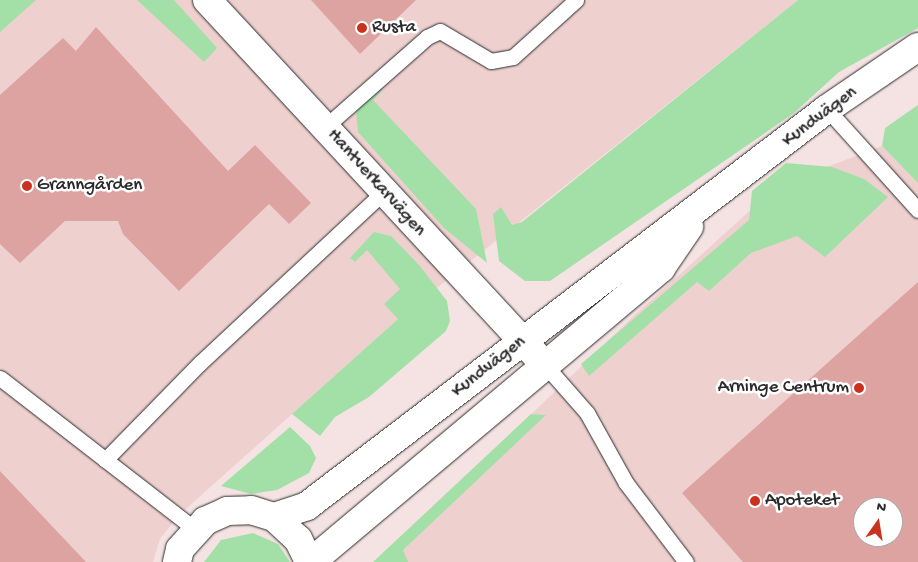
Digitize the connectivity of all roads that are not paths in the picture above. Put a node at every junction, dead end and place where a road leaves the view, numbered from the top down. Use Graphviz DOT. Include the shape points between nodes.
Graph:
graph roads {
  1 [pos="207,0"];
  2 [pos="576,0"];
  3 [pos="918,47"];
  4 [pos="827,109"];
  5 [pos="325,127"];
  6 [pos="382,193"];
  7 [pos="702,209"];
  8 [pos="918,210"];
  9 [pos="520,341"];
  10 [pos="545,366"];
  11 [pos="0,378"];
  12 [pos="105,460"];
  13 [pos="274,517"];
  14 [pos="195,529"];
  15 [pos="177,562"];
  16 [pos="310,562"];
  17 [pos="686,562"];
  1 -- 5 [label="street, Hantverkarvägen"];
  2 -- 5 [label="lane" via="513,57 491,61 440,31 427,37"];
  3 -- 4 [label="street, Kundvägen"];
  4 -- 7 [label="street, Kundvägen"];
  4 -- 8 [label="lane"];
  5 -- 6 [label="street, Hantverkarvägen"];
  6 -- 9 [label="street, Hantverkarvägen"];
  6 -- 12 [label="lane" via="213,350"];
  7 -- 9 [label="street, Kundvägen"];
  7 -- 10 [label="street, Kundvägen" via="661,268"];
  9 -- 10 [label="street, Hantverkarvägen"];
  9 -- 13 [label="street, Kundvägen" via="307,506"];
  10 -- 16 [label="street, Kundvägen"];
  10 -- 17 [label="lane" via="587,413 626,483"];
  11 -- 12 [label="lane"];
  12 -- 14 [label="lane"];
  13 -- 14 [label="street" via="251,510 227,511"];
  13 -- 16 [label="street" via="298,539"];
  14 -- 15 [label="street"];
}
